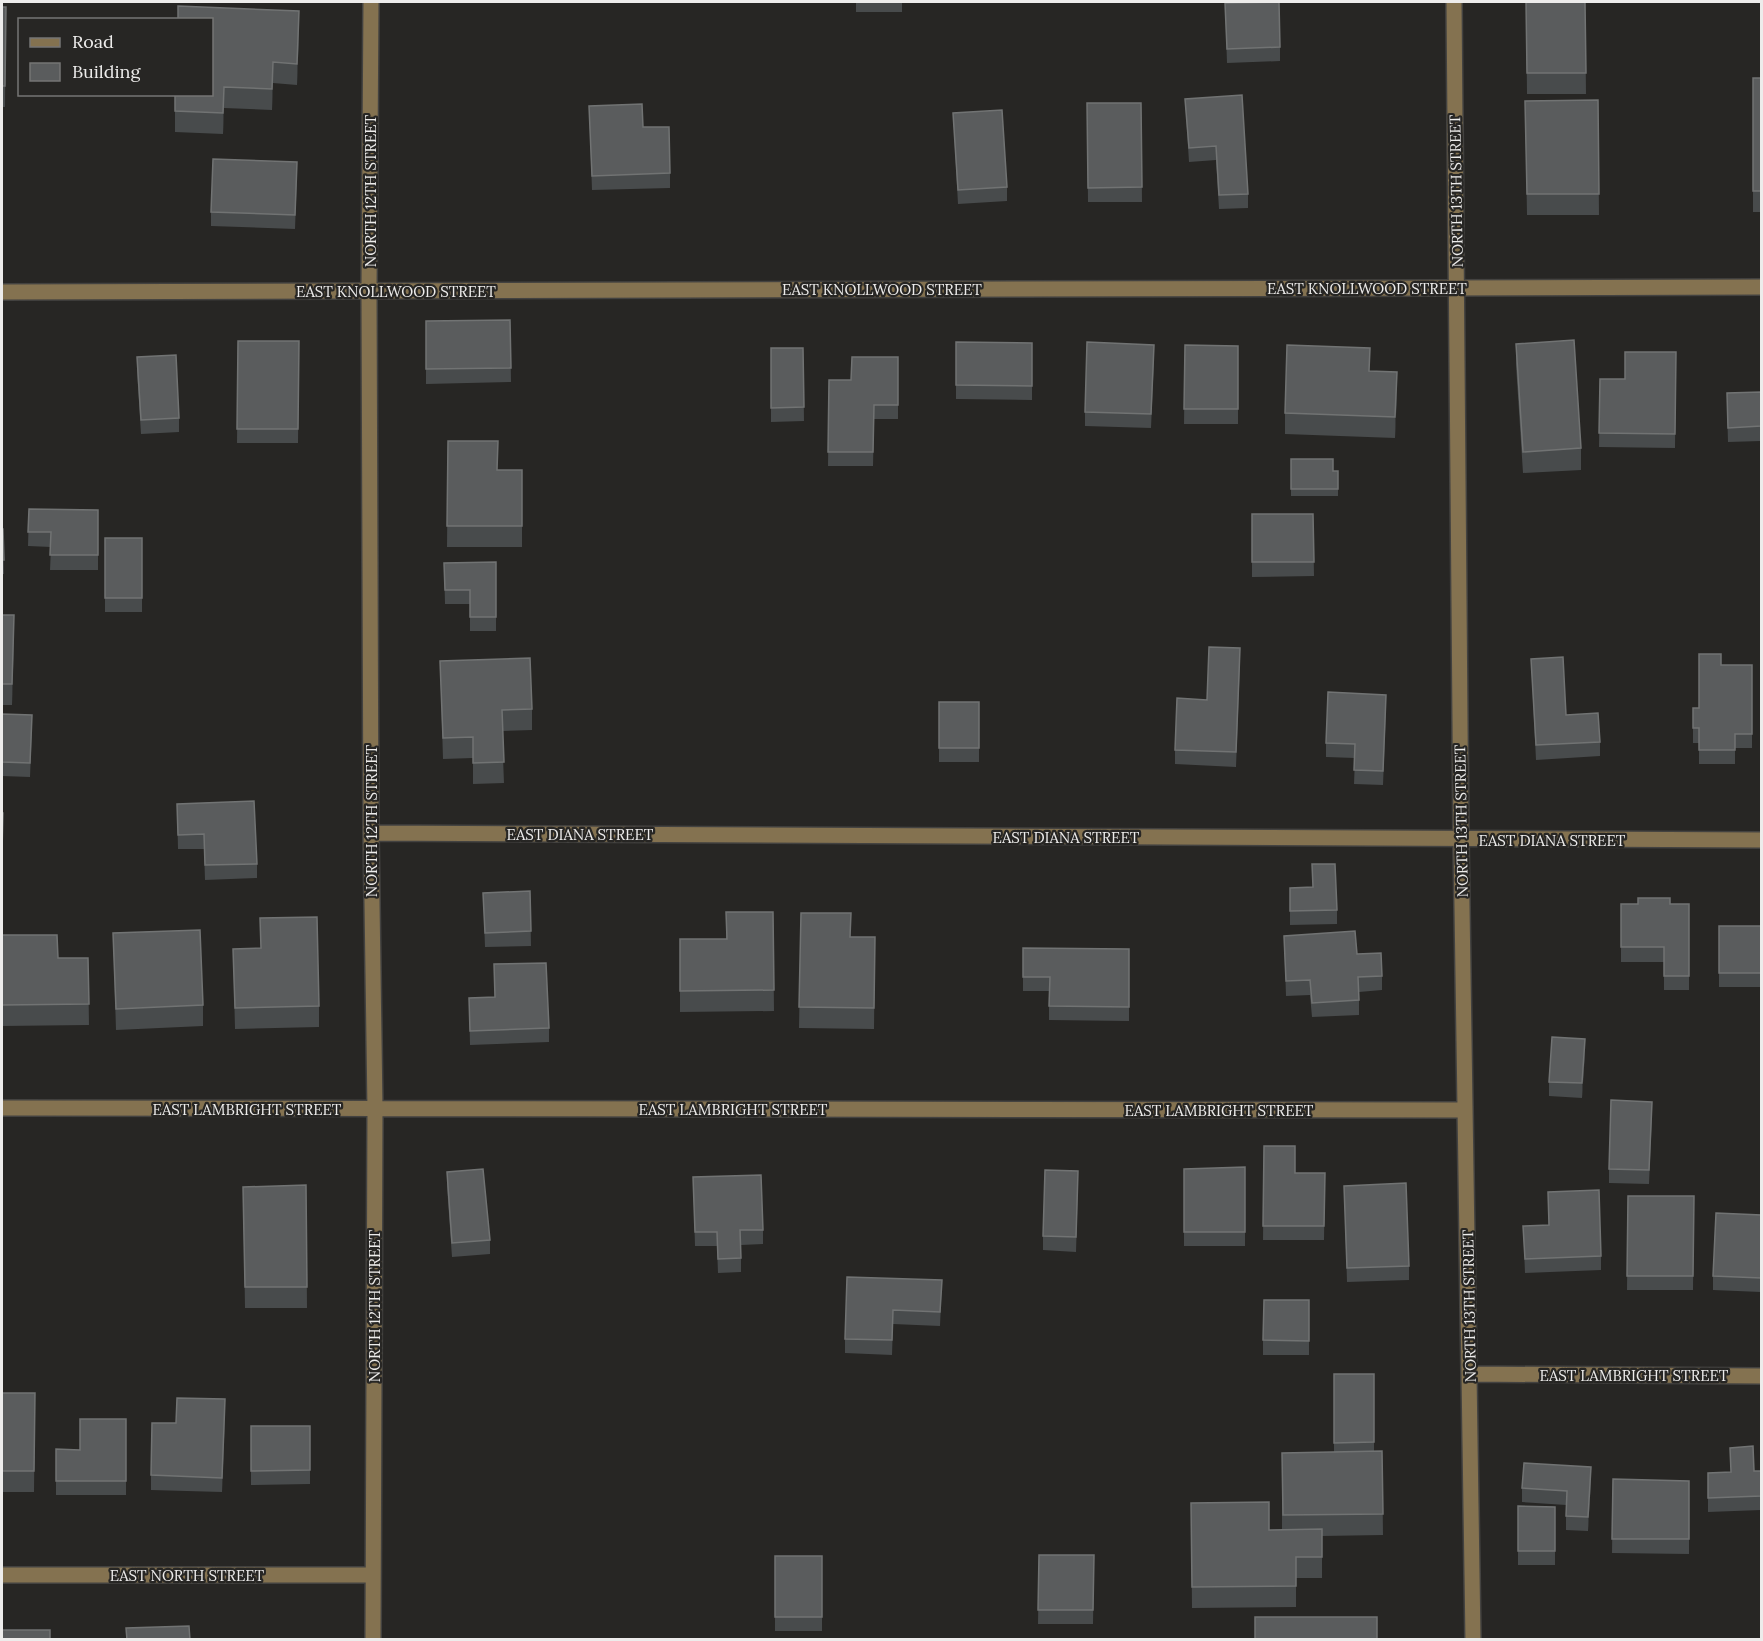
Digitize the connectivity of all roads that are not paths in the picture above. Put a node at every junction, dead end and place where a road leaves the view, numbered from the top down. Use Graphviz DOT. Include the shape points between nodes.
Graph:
graph roads {
  1 [pos="372,2"];
  2 [pos="1454,2"];
  3 [pos="1761,287"];
  4 [pos="1458,288"];
  5 [pos="369,291"];
  6 [pos="2,292"];
  7 [pos="371,833"];
  8 [pos="1461,840"];
  9 [pos="1761,840"];
  10 [pos="2,1108"];
  11 [pos="375,1109"];
  12 [pos="1465,1110"];
  13 [pos="1470,1374"];
  14 [pos="1761,1376"];
  15 [pos="2,1575"];
  16 [pos="373,1575"];
  17 [pos="373,1640"];
  18 [pos="1473,1640"];
  1 -- 5 [label="street, NORTH 12TH STREET"];
  2 -- 4 [label="street, NORTH 13TH STREET"];
  3 -- 4 [label="street, EAST KNOLLWOOD STREET"];
  4 -- 5 [label="street, EAST KNOLLWOOD STREET"];
  4 -- 8 [label="street, NORTH 13TH STREET"];
  5 -- 6 [label="street, EAST KNOLLWOOD STREET"];
  5 -- 7 [label="street, NORTH 12TH STREET"];
  7 -- 8 [label="street, EAST DIANA STREET"];
  7 -- 11 [label="street, NORTH 12TH STREET"];
  8 -- 9 [label="street, EAST DIANA STREET"];
  8 -- 12 [label="street, NORTH 13TH STREET"];
  10 -- 11 [label="street, EAST LAMBRIGHT STREET"];
  11 -- 12 [label="street, EAST LAMBRIGHT STREET"];
  11 -- 16 [label="street, NORTH 12TH STREET"];
  12 -- 13 [label="street, NORTH 13TH STREET"];
  13 -- 14 [label="street, EAST LAMBRIGHT STREET"];
  13 -- 18 [label="street, NORTH 13TH STREET"];
  15 -- 16 [label="street, EAST NORTH STREET"];
  16 -- 17 [label="street, NORTH 12TH STREET"];
}
